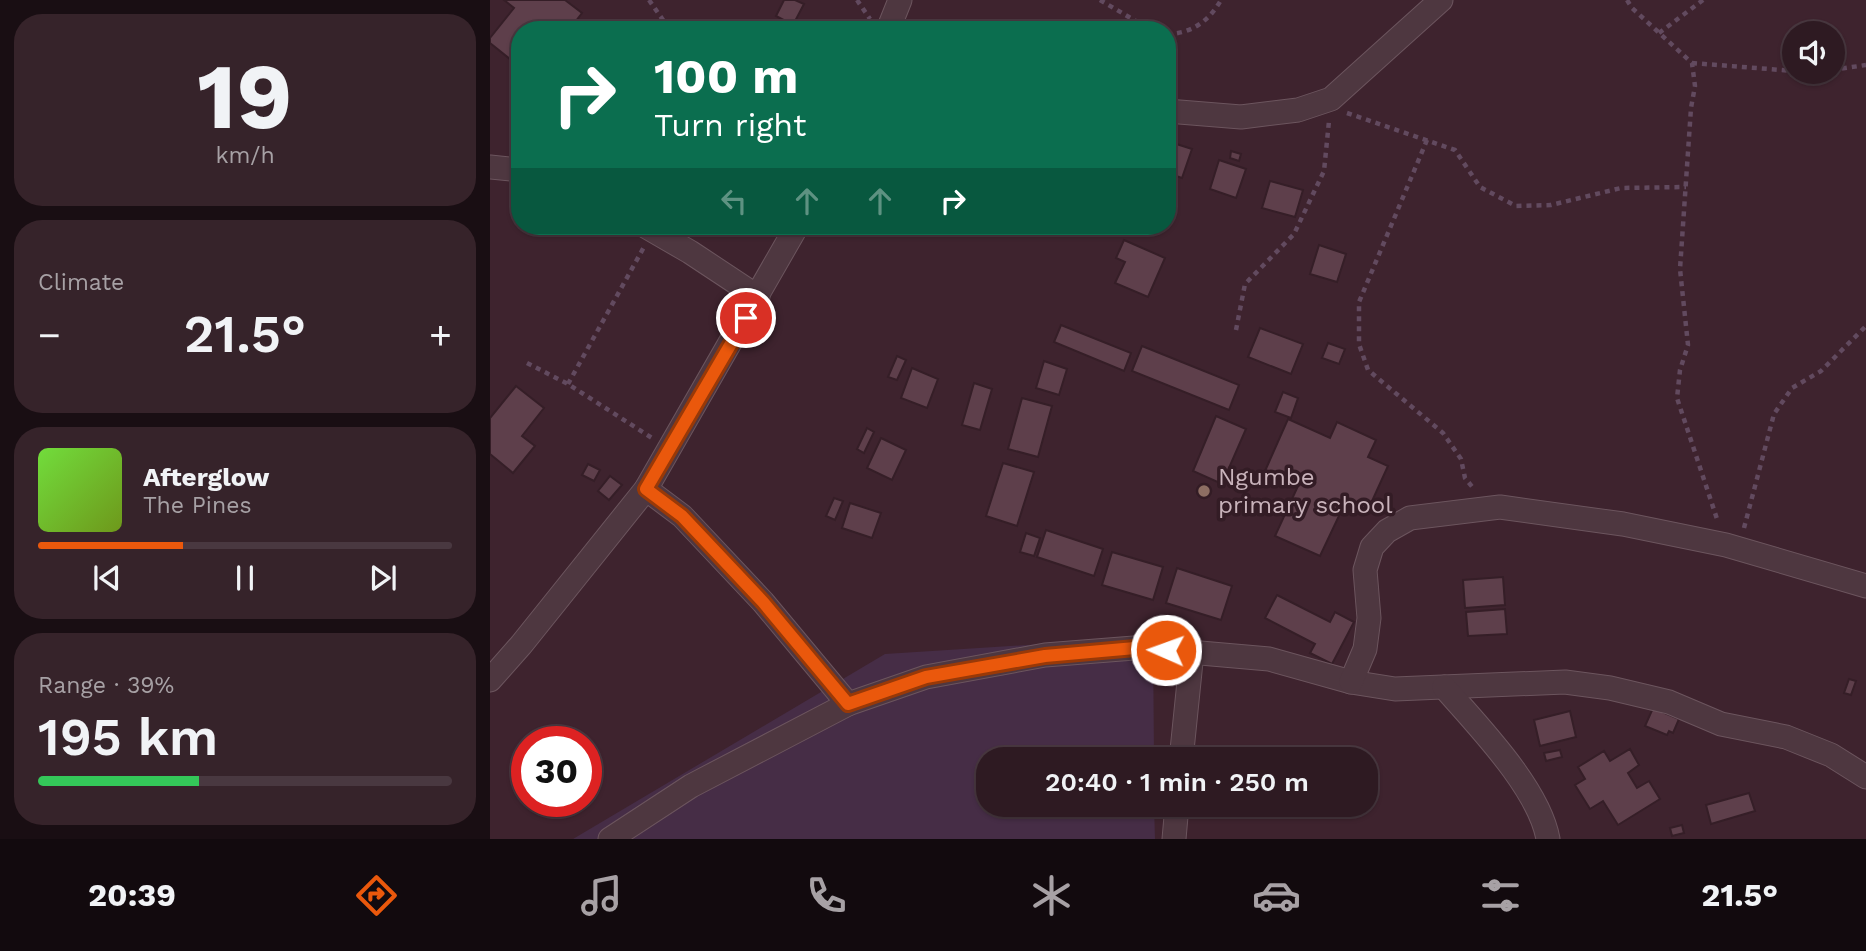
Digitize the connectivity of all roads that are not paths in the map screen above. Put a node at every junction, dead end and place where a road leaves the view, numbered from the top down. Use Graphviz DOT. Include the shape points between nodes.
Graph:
graph roads {
  1 [pos="900,0"];
  2 [pos="1441,0"];
  3 [pos="892,21"];
  4 [pos="1176,112"];
  5 [pos="490,167"];
  6 [pos="511,169"];
  7 [pos="660,235"];
  8 [pos="792,235"];
  9 [pos="758,297"];
  10 [pos="646,489"];
  11 [pos="1866,586"];
  12 [pos="1192,652"];
  13 [pos="490,680"];
  14 [pos="1351,682"];
  15 [pos="1444,687"];
  16 [pos="848,704"];
  17 [pos="1182,747"];
  18 [pos="1866,777"];
  19 [pos="1176,817"];
  20 [pos="610,839"];
  21 [pos="1174,839"];
  22 [pos="1548,839"];
  1 -- 3 [label="street"];
  2 -- 4 [label="street" via="1331,99 1298,110 1241,117"];
  5 -- 6 [label="street"];
  7 -- 9 [label="street"];
  8 -- 9 [label="street"];
  9 -- 10 [label="street"];
  10 -- 13 [label="street"];
  10 -- 16 [label="street" via="700,535"];
  11 -- 14 [label="street" via="1732,547 1623,524 1500,507 1410,518 1387,531 1372,547 1365,570 1365,649"];
  12 -- 14 [label="street" via="1269,659"];
  12 -- 16 [label="street" via="1135,648 1045,656 926,677"];
  12 -- 17 [label="street"];
  14 -- 15 [label="street" via="1395,689"];
  15 -- 18 [label="street" via="1565,682 1610,688 1669,702 1721,724 1786,737 1831,755"];
  15 -- 22 [label="street" via="1512,768 1535,804"];
  16 -- 20 [label="street" via="691,786"];
  19 -- 21 [label="street"];
}
